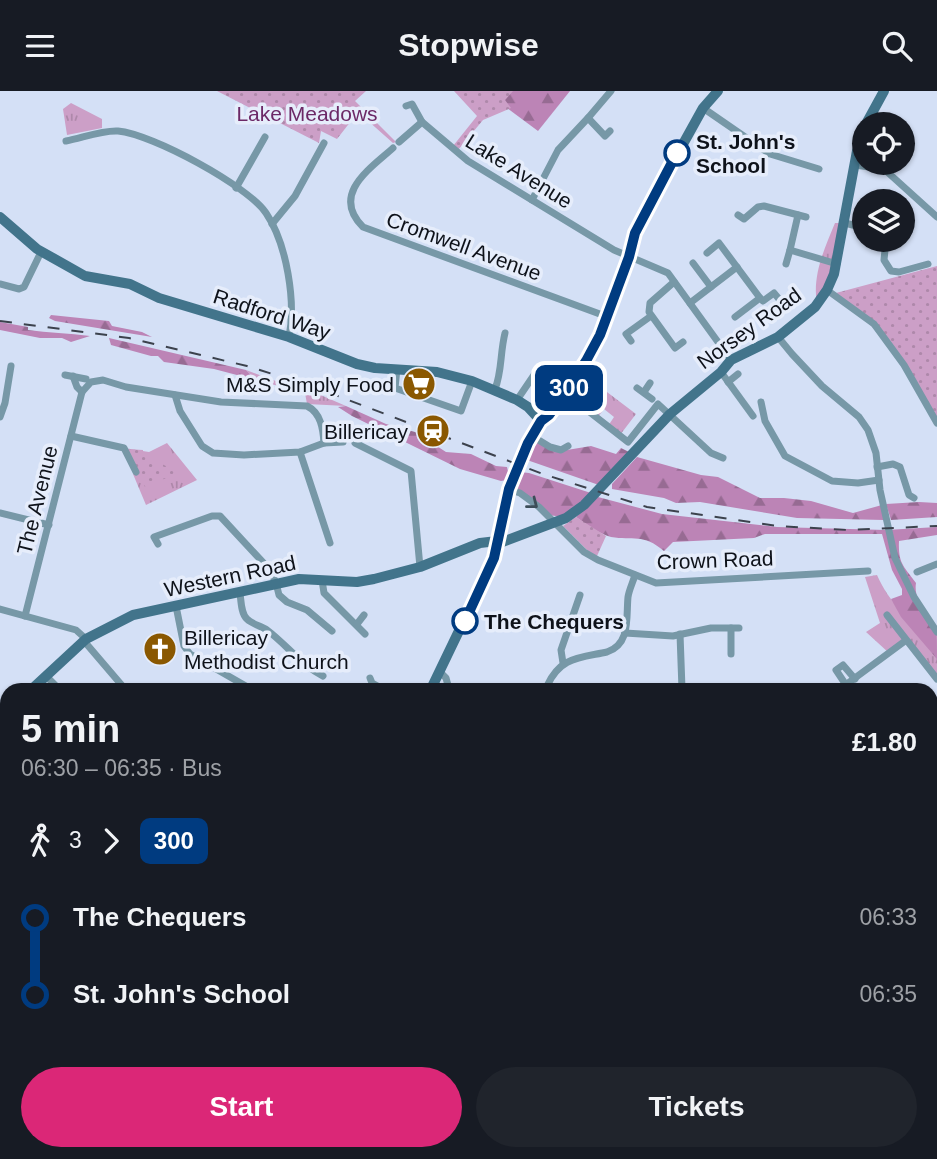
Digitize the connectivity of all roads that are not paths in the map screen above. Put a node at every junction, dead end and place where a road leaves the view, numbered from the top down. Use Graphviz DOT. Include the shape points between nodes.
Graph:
graph roads {
  1 [pos="611,91"];
  2 [pos="718,91"];
  3 [pos="884,91"];
  4 [pos="411,104"];
  5 [pos="703,108"];
  6 [pos="873,112"];
  7 [pos="588,118"];
  8 [pos="422,122"];
  9 [pos="605,136"];
  10 [pos="265,137"];
  11 [pos="66,141"];
  12 [pos="251,141"];
  13 [pos="324,143"];
  14 [pos="260,146"];
  15 [pos="819,169"];
  16 [pos="853,175"];
  17 [pos="891,175"];
  18 [pos="236,188"];
  19 [pos="532,200"];
  20 [pos="0,217"];
  21 [pos="937,217"];
  22 [pos="845,223"];
  23 [pos="272,224"];
  24 [pos="852,225"];
  25 [pos="738,228"];
  26 [pos="727,237"];
  27 [pos="719,243"];
  28 [pos="790,250"];
  29 [pos="41,252"];
  30 [pos="884,252"];
  31 [pos="707,253"];
  32 [pos="629,257"];
  33 [pos="693,263"];
  34 [pos="786,264"];
  35 [pos="837,264"];
  36 [pos="928,264"];
  37 [pos="737,267"];
  38 [pos="674,282"];
  39 [pos="0,284"];
  40 [pos="711,287"];
  41 [pos="827,291"];
  42 [pos="760,299"];
  43 [pos="690,303"];
  44 [pos="784,306"];
  45 [pos="651,316"];
  46 [pos="608,317"];
  47 [pos="735,317"];
  48 [pos="505,333"];
  49 [pos="778,337"];
  50 [pos="289,338"];
  51 [pos="631,341"];
  52 [pos="683,342"];
  53 [pos="675,348"];
  54 [pos="680,356"];
  55 [pos="731,360"];
  56 [pos="11,366"];
  57 [pos="397,369"];
  58 [pos="536,372"];
  59 [pos="721,372"];
  60 [pos="738,374"];
  61 [pos="86,379"];
  62 [pos="472,381"];
  63 [pos="0,382"];
  64 [pos="728,382"];
  65 [pos="650,383"];
  66 [pos="9,384"];
  67 [pos="495,389"];
  68 [pos="82,392"];
  69 [pos="176,395"];
  70 [pos="517,400"];
  71 [pos="655,401"];
  72 [pos="761,402"];
  73 [pos="587,410"];
  74 [pos="670,414"];
  75 [pos="608,415"];
  76 [pos="753,416"];
  77 [pos="0,417"];
  78 [pos="541,421"];
  79 [pos="602,422"];
  80 [pos="937,423"];
  81 [pos="71,436"];
  82 [pos="530,440"];
  83 [pos="343,442"];
  84 [pos="324,443"];
  85 [pos="355,443"];
  86 [pos="568,446"];
  87 [pos="300,452"];
  88 [pos="723,458"];
  89 [pos="877,467"];
  90 [pos="136,472"];
  91 [pos="879,480"];
  92 [pos="905,480"];
  93 [pos="895,481"];
  94 [pos="510,485"];
  95 [pos="914,498"];
  96 [pos="0,513"];
  97 [pos="555,523"];
  98 [pos="49,525"];
  99 [pos="154,538"];
  100 [pos="497,542"];
  101 [pos="330,543"];
  102 [pos="937,564"];
  103 [pos="420,567"];
  104 [pos="868,571"];
  105 [pos="918,572"];
  106 [pos="635,575"];
  107 [pos="322,580"];
  108 [pos="276,583"];
  109 [pos="240,593"];
  110 [pos="580,595"];
  111 [pos="176,606"];
  112 [pos="0,609"];
  113 [pos="25,615"];
  114 [pos="364,615"];
  115 [pos="887,615"];
  116 [pos="357,624"];
  117 [pos="328,628"];
  118 [pos="936,630"];
  119 [pos="625,633"];
  120 [pos="680,634"];
  121 [pos="365,635"];
  122 [pos="85,640"];
  123 [pos="905,641"];
  124 [pos="731,654"];
  125 [pos="563,663"];
  126 [pos="440,672"];
  127 [pos="46,676"];
  128 [pos="323,676"];
  129 [pos="370,678"];
  130 [pos="855,678"];
  131 [pos="937,679"];
  132 [pos="38,683"];
  133 [pos="53,683"];
  134 [pos="120,683"];
  135 [pos="241,683"];
  136 [pos="372,683"];
  137 [pos="434,683"];
  138 [pos="447,683"];
  139 [pos="548,683"];
  140 [pos="682,683"];
  141 [pos="841,683"];
  142 [pos="848,683"];
  1 -- 7 [label="street"];
  2 -- 5 [label="street"];
  3 -- 6 [label="street"];
  4 -- 8 [label="street, Lake Avenue"];
  5 -- 15 [label="street" via="770,154"];
  5 -- 32 [label="street" via="642,218"];
  7 -- 9 [label="street"];
  7 -- 19 [label="street" via="558,150"];
  8 -- 19 [label="street, Lake Avenue" via="460,156"];
  8 -- 46 [label="street, Cromwell Avenue" via="365,172 352,190 353,214 363,227"];
  10 -- 14 [label="street"];
  11 -- 18 [label="street" via="111,131 131,134 179,151"];
  12 -- 14 [label="street"];
  13 -- 23 [label="street" via="295,196"];
  14 -- 18 [label="street"];
  16 -- 22 [label="street, Norsey Road"];
  17 -- 21 [label="street"];
  18 -- 23 [label="street" via="260,206"];
  19 -- 32 [label="street, Lake Avenue"];
  20 -- 29 [label="street, Radford Way"];
  22 -- 24 [label="street"];
  22 -- 35 [label="street, Norsey Road"];
  23 -- 50 [label="street" via="289,279"];
  25 -- 28 [label="street" via="741,217 758,207 802,216"];
  26 -- 27 [label="street"];
  27 -- 31 [label="street"];
  27 -- 37 [label="street"];
  28 -- 34 [label="street"];
  28 -- 35 [label="street"];
  29 -- 39 [label="street" via="22,288"];
  29 -- 50 [label="street, Radford Way" via="85,276 131,284 159,298"];
  30 -- 36 [label="street" via="891,271"];
  32 -- 38 [label="street, Lake Avenue" via="661,268"];
  32 -- 46 [label="street"];
  33 -- 40 [label="street"];
  35 -- 41 [label="street, Norsey Road"];
  37 -- 40 [label="street"];
  37 -- 42 [label="street"];
  38 -- 43 [label="street, Lake Avenue"];
  38 -- 45 [label="street" via="650,303"];
  40 -- 43 [label="street"];
  41 -- 49 [label="street, Norsey Road"];
  41 -- 80 [label="street" via="874,324 885,345 907,364"];
  42 -- 44 [label="street" via="774,293"];
  42 -- 47 [label="street"];
  43 -- 55 [label="street, Lake Avenue"];
  45 -- 51 [label="street" via="626,334"];
  45 -- 53 [label="street"];
  46 -- 78 [label="street" via="586,361"];
  48 -- 67 [label="street"];
  49 -- 55 [label="street, Norsey Road"];
  49 -- 89 [label="street" via="822,386 859,417 873,444"];
  50 -- 57 [label="street, Radford Way" via="374,369"];
  52 -- 53 [label="street"];
  53 -- 54 [label="street"];
  55 -- 59 [label="street, Norsey Road"];
  56 -- 66 [label="street"];
  57 -- 62 [label="street, Radford Way"];
  57 -- 62 [label="street" via="395,388 461,411"];
  58 -- 70 [label="street"];
  59 -- 64 [label="street"];
  59 -- 74 [label="street, Norsey Road"];
  60 -- 64 [label="street"];
  61 -- 68 [label="street" via="69,376"];
  62 -- 67 [label="street, Radford Way"];
  63 -- 66 [label="street"];
  64 -- 76 [label="street"];
  65 -- 71 [label="street" via="640,390"];
  66 -- 77 [label="street"];
  67 -- 70 [label="street, Radford Way"];
  68 -- 69 [label="street" via="91,382 103,380"];
  68 -- 81 [label="street, The Avenue"];
  69 -- 84 [label="street" via="307,406 317,414"];
  69 -- 87 [label="street" via="184,417 208,451 230,455"];
  70 -- 78 [label="street, Radford Way"];
  71 -- 74 [label="street"];
  71 -- 79 [label="street" via="628,442"];
  72 -- 91 [label="street" via="765,421 785,456 832,481"];
  73 -- 79 [label="street"];
  74 -- 88 [label="street" via="711,453"];
  74 -- 97 [label="street, Norsey Road" via="584,505"];
  75 -- 79 [label="street"];
  78 -- 82 [label="street"];
  81 -- 90 [label="street" via="124,448"];
  81 -- 98 [label="street, The Avenue"];
  82 -- 86 [label="street" via="561,450"];
  82 -- 94 [label="street"];
  83 -- 84 [label="street"];
  84 -- 87 [label="street"];
  85 -- 103 [label="street" via="411,471"];
  87 -- 101 [label="street"];
  89 -- 91 [label="street"];
  89 -- 92 [label="street" via="897,465"];
  91 -- 118 [label="street" via="895,558"];
  92 -- 93 [label="street"];
  92 -- 95 [label="street"];
  94 -- 97 [label="street, Crown Road, one-way"];
  94 -- 100 [label="street"];
  96 -- 98 [label="street"];
  97 -- 100 [label="street, Norsey Road"];
  97 -- 106 [label="street, Crown Road" via="584,552"];
  98 -- 113 [label="street, The Avenue"];
  99 -- 108 [label="street" via="220,516 270,570"];
  100 -- 103 [label="street, Western Road" via="470,547"];
  100 -- 126 [label="street" via="494,558"];
  102 -- 105 [label="street"];
  103 -- 107 [label="street, Western Road" via="357,582"];
  104 -- 106 [label="street, Crown Road" via="659,583"];
  106 -- 119 [label="street" via="628,593"];
  107 -- 108 [label="street, Western Road"];
  107 -- 116 [label="street" via="324,593"];
  108 -- 109 [label="street, Western Road"];
  108 -- 117 [label="street" via="282,599 307,610"];
  109 -- 111 [label="street, Western Road"];
  109 -- 128 [label="street" via="248,620 288,647 306,670"];
  110 -- 125 [label="street" via="561,650"];
  111 -- 122 [label="street, Western Road" via="123,619"];
  111 -- 135 [label="street" via="184,646 190,654"];
  112 -- 113 [label="street"];
  113 -- 122 [label="street" via="76,630"];
  114 -- 116 [label="street"];
  115 -- 123 [label="street"];
  116 -- 121 [label="street"];
  119 -- 120 [label="street"];
  119 -- 125 [label="street" via="614,650"];
  120 -- 124 [label="street" via="735,628"];
  120 -- 140 [label="street"];
  122 -- 127 [label="street, Western Road"];
  122 -- 134 [label="street"];
  123 -- 130 [label="street"];
  123 -- 131 [label="street"];
  125 -- 139 [label="street"];
  126 -- 137 [label="street"];
  126 -- 138 [label="street"];
  127 -- 132 [label="street, Western Road"];
  127 -- 133 [label="street"];
  129 -- 136 [label="street"];
  130 -- 141 [label="street" via="840,666 836,670"];
  130 -- 142 [label="street"];
}
